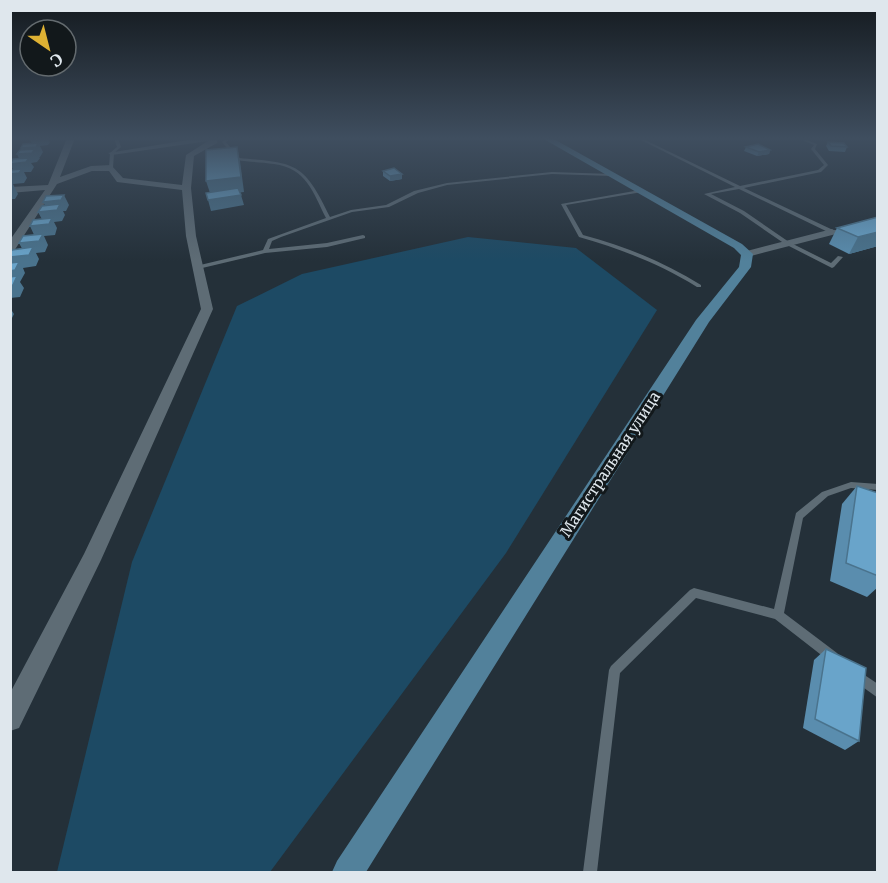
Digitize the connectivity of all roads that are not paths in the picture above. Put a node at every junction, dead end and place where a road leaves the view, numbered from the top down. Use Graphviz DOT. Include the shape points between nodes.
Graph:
graph roads {
  1 [pos="54,179"];
  2 [pos="66,179"];
  3 [pos="120,179"];
  4 [pos="187,179"];
  5 [pos="308,179"];
  6 [pos="479,179"];
  7 [pos="620,179"];
  8 [pos="724,179"];
  9 [pos="777,179"];
  10 [pos="52,185"];
  11 [pos="186,188"];
  12 [pos="742,188"];
  13 [pos="10,190"];
  14 [pos="640,190"];
  15 [pos="328,219"];
  16 [pos="838,231"];
  17 [pos="363,237"];
  18 [pos="787,243"];
  19 [pos="10,249"];
  20 [pos="265,251"];
  21 [pos="747,254"];
  22 [pos="840,257"];
  23 [pos="198,267"];
  24 [pos="699,286"];
  25 [pos="878,488"];
  26 [pos="778,615"];
  27 [pos="878,692"];
  28 [pos="10,720"];
  29 [pos="348,873"];
  30 [pos="590,873"];
  1 -- 10 [label="street"];
  2 -- 10 [label="street"];
  3 -- 11 [label="street"];
  4 -- 11 [label="street"];
  5 -- 15 [label="lane"];
  6 -- 15 [label="lane" via="416,192 387,206"];
  7 -- 14 [label="street"];
  8 -- 12 [label="lane"];
  9 -- 12 [label="lane"];
  10 -- 13 [label="street"];
  10 -- 19 [label="street"];
  11 -- 23 [label="street"];
  12 -- 16 [label="lane"];
  12 -- 18 [label="lane" via="706,194 742,212"];
  14 -- 21 [label="street"];
  14 -- 24 [label="lane" via="563,204 581,236 628,248 667,265"];
  15 -- 20 [label="lane" via="270,240"];
  16 -- 18 [label="street"];
  17 -- 20 [label="lane"];
  18 -- 21 [label="street"];
  18 -- 22 [label="lane" via="832,266"];
  20 -- 23 [label="lane"];
  21 -- 29 [label="street, Магистральная улица" via="745,267 704,320"];
  23 -- 28 [label="street" via="207,309 92,560"];
  25 -- 26 [label="lane" via="851,485 825,494 799,516"];
  26 -- 27 [label="lane"];
  26 -- 30 [label="lane" via="694,593 615,670"];
}
